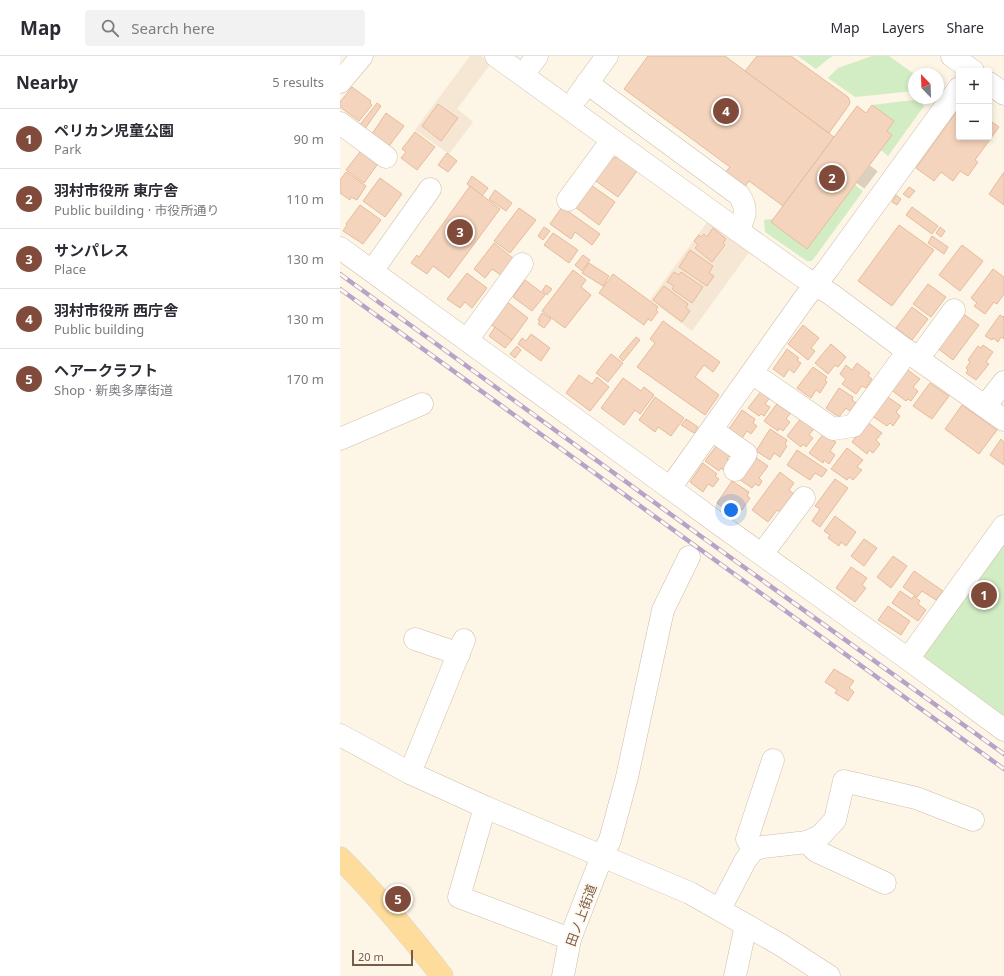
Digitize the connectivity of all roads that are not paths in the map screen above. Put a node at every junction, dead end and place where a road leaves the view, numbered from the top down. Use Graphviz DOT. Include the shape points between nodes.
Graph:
graph roads {
  1 [pos="362,56"];
  2 [pos="496,56"];
  3 [pos="537,56"];
  4 [pos="607,56"];
  5 [pos="952,56"];
  6 [pos="973,68"];
  7 [pos="523,75"];
  8 [pos="340,82"];
  9 [pos="587,83"];
  10 [pos="992,83"];
  11 [pos="956,92"];
  12 [pos="1004,94"];
  13 [pos="569,109"];
  14 [pos="340,123"];
  15 [pos="612,140"];
  16 [pos="386,157"];
  17 [pos="430,189"];
  18 [pos="568,200"];
  19 [pos="737,230"];
  20 [pos="340,248"];
  21 [pos="522,264"];
  22 [pos="372,271"];
  23 [pos="816,285"];
  24 [pos="954,310"];
  25 [pos="468,340"];
  26 [pos="913,355"];
  27 [pos="752,373"];
  28 [pos="1004,382"];
  29 [pos="422,404"];
  30 [pos="985,406"];
  31 [pos="1004,420"];
  32 [pos="712,430"];
  33 [pos="340,439"];
  34 [pos="735,470"];
  35 [pos="670,488"];
  36 [pos="804,498"];
  37 [pos="1004,526"];
  38 [pos="762,554"];
  39 [pos="689,557"];
  40 [pos="415,639"];
  41 [pos="908,660"];
  42 [pos="1004,730"];
  43 [pos="340,736"];
  44 [pos="773,760"];
  45 [pos="410,773"];
  46 [pos="485,807"];
  47 [pos="973,820"];
  48 [pos="807,842"];
  49 [pos="753,850"];
  50 [pos="602,856"];
  51 [pos="340,858"];
  52 [pos="886,883"];
  53 [pos="720,909"];
  54 [pos="746,925"];
  55 [pos="570,939"];
  56 [pos="442,976"];
  57 [pos="563,976"];
  58 [pos="735,976"];
  59 [pos="829,976"];
  1 -- 8 [label="street"];
  2 -- 7 [label="street"];
  3 -- 7 [label="street"];
  4 -- 9 [label="street"];
  5 -- 6 [label="street"];
  7 -- 13 [label="street"];
  9 -- 13 [label="street"];
  9 -- 19 [label="street" via="739,195 745,208 744,220"];
  10 -- 12 [label="street"];
  11 -- 23 [label="street" via="878,185"];
  13 -- 15 [label="street"];
  14 -- 16 [label="street"];
  15 -- 18 [label="street"];
  15 -- 19 [label="street"];
  17 -- 22 [label="street"];
  19 -- 23 [label="street"];
  20 -- 22 [label="street"];
  21 -- 25 [label="street"];
  22 -- 25 [label="street"];
  23 -- 26 [label="street"];
  23 -- 27 [label="street"];
  24 -- 26 [label="street"];
  25 -- 35 [label="street"];
  26 -- 27 [label="street" via="853,426 833,429"];
  26 -- 30 [label="street"];
  27 -- 32 [label="street"];
  28 -- 30 [label="street"];
  29 -- 33 [label="street"];
  30 -- 31 [label="street"];
  32 -- 34 [label="street" via="746,454"];
  32 -- 35 [label="street"];
  35 -- 38 [label="street"];
  36 -- 38 [label="street"];
  37 -- 41 [label="street"];
  38 -- 41 [label="street"];
  39 -- 50 [label="street, 田ノ上街道" via="663,610 628,777 610,840"];
  40 -- 45 [label="street" via="461,647"];
  41 -- 42 [label="street"];
  43 -- 45 [label="street"];
  44 -- 49 [label="street" via="748,839"];
  45 -- 46 [label="street"];
  46 -- 50 [label="street"];
  46 -- 55 [label="street" via="459,897"];
  47 -- 48 [label="street" via="916,798 844,781 835,820 820,836"];
  48 -- 49 [label="street"];
  48 -- 52 [label="street" via="816,851"];
  49 -- 53 [label="street"];
  50 -- 53 [label="street" via="690,893"];
  50 -- 55 [label="street, 田ノ上街道"];
  51 -- 56 [label="main road"];
  53 -- 54 [label="street"];
  54 -- 58 [label="street"];
  54 -- 59 [label="street"];
  55 -- 57 [label="street, 田ノ上街道"];
}
